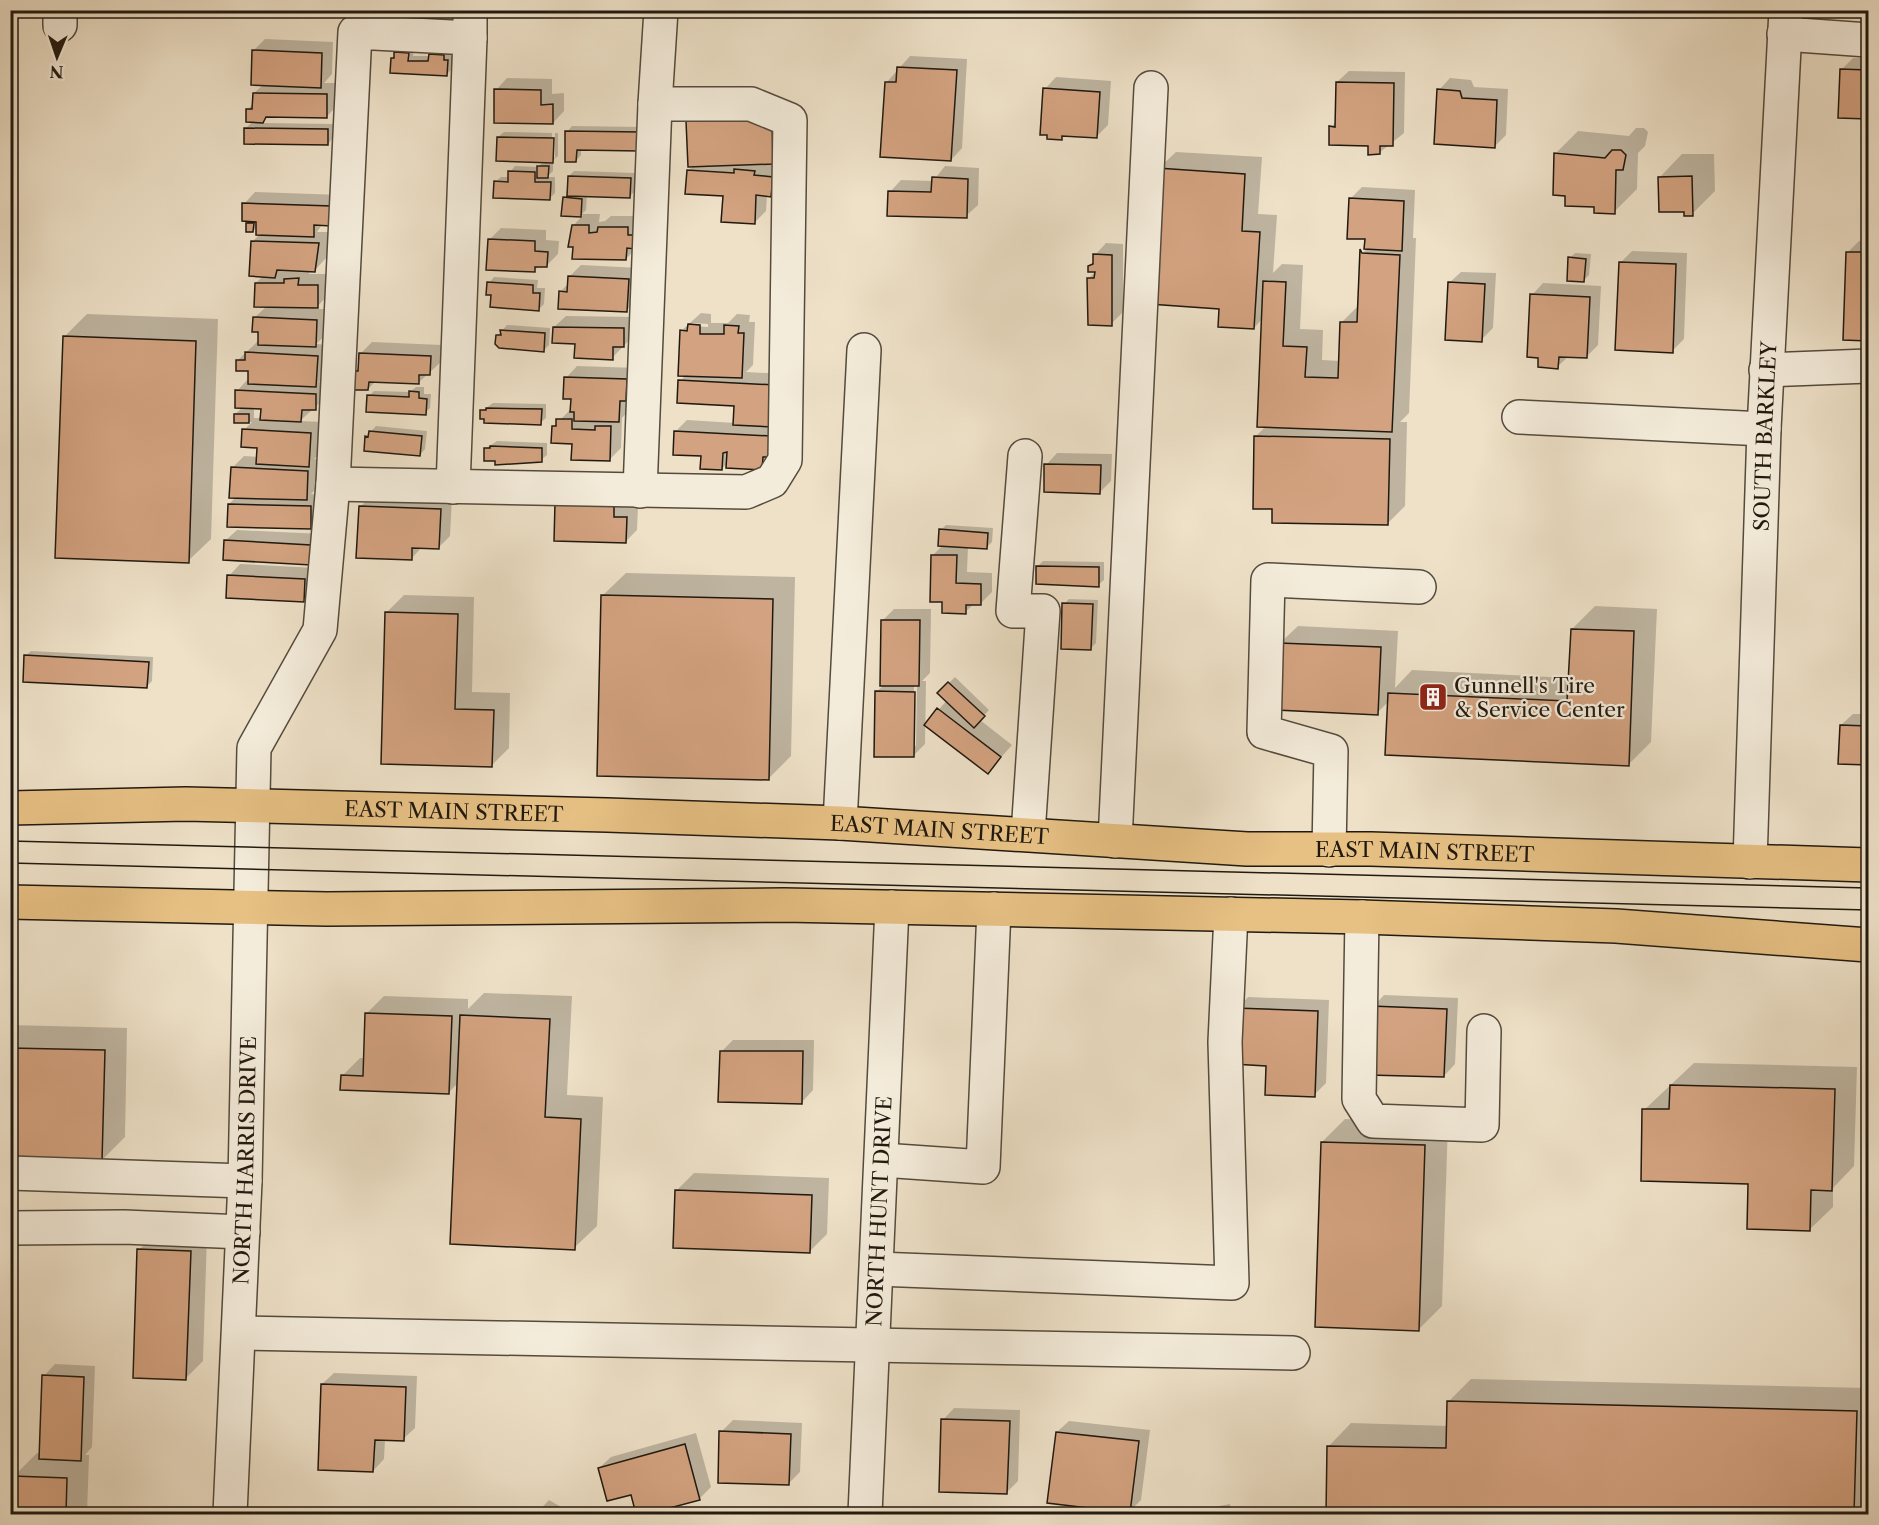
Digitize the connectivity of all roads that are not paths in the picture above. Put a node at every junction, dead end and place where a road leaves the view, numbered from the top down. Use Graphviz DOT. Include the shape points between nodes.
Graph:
graph roads {
  1 [pos="661,10"];
  2 [pos="354,21"];
  3 [pos="1785,22"];
  4 [pos="470,24"];
  5 [pos="1869,40"];
  6 [pos="1151,88"];
  7 [pos="655,104"];
  8 [pos="864,350"];
  9 [pos="1869,366"];
  10 [pos="1766,370"];
  11 [pos="1519,417"];
  12 [pos="1764,429"];
  13 [pos="1026,456"];
  14 [pos="333,484"];
  15 [pos="453,487"];
  16 [pos="639,491"];
  17 [pos="1419,586"];
  18 [pos="252,806"];
  19 [pos="10,808"];
  20 [pos="840,824"];
  21 [pos="1028,834"];
  22 [pos="1115,841"];
  23 [pos="1329,850"];
  24 [pos="1750,862"];
  25 [pos="1869,865"];
  26 [pos="10,902"];
  27 [pos="251,907"];
  28 [pos="892,907"];
  29 [pos="993,909"];
  30 [pos="1231,914"];
  31 [pos="1362,917"];
  32 [pos="1869,945"];
  33 [pos="1484,1031"];
  34 [pos="882,1160"];
  35 [pos="10,1173"];
  36 [pos="245,1181"];
  37 [pos="10,1228"];
  38 [pos="243,1232"];
  39 [pos="877,1269"];
  40 [pos="239,1334"];
  41 [pos="873,1346"];
  42 [pos="1293,1353"];
  43 [pos="230,1515"];
  44 [pos="865,1515"];
  1 -- 7 [label="street"];
  2 -- 4 [label="street"];
  2 -- 14 [label="street, NORTH HARRIS DRIVE"];
  3 -- 5 [label="street"];
  3 -- 10 [label="street, SOUTH BARKLEY"];
  4 -- 15 [label="street"];
  6 -- 22 [label="street"];
  7 -- 16 [label="street"];
  7 -- 16 [label="street" via="751,104 790,120 785,460 772,481 746,492"];
  8 -- 20 [label="street"];
  9 -- 10 [label="street"];
  10 -- 12 [label="street, SOUTH BARKLEY"];
  11 -- 12 [label="street"];
  12 -- 24 [label="street, SOUTH BARKLEY"];
  13 -- 21 [label="street" via="1013,611 1042,611"];
  14 -- 15 [label="street"];
  14 -- 18 [label="street, NORTH HARRIS DRIVE" via="320,630 254,748"];
  15 -- 16 [label="street"];
  17 -- 23 [label="street" via="1268,580 1264,732 1330,751"];
  18 -- 19 [label="main road, EAST MAIN STREET"];
  18 -- 20 [label="main road, EAST MAIN STREET"];
  18 -- 27 [label="street, NORTH HARRIS DRIVE"];
  20 -- 21 [label="main road, EAST MAIN STREET"];
  21 -- 22 [label="main road, EAST MAIN STREET"];
  22 -- 23 [label="main road, EAST MAIN STREET"];
  23 -- 24 [label="main road, EAST MAIN STREET"];
  24 -- 25 [label="main road, EAST MAIN STREET"];
  26 -- 27 [label="main road"];
  27 -- 28 [label="main road"];
  27 -- 36 [label="street, NORTH HARRIS DRIVE"];
  28 -- 29 [label="main road"];
  28 -- 34 [label="street, NORTH HUNT DRIVE"];
  29 -- 30 [label="main road"];
  29 -- 34 [label="street" via="983,1167"];
  30 -- 31 [label="main road"];
  30 -- 39 [label="street" via="1225,1042 1232,1284"];
  31 -- 32 [label="main road" via="1616,927"];
  31 -- 33 [label="street" via="1359,1099 1374,1121 1482,1125"];
  34 -- 39 [label="street, NORTH HUNT DRIVE"];
  35 -- 36 [label="street"];
  36 -- 38 [label="street, NORTH HARRIS DRIVE"];
  37 -- 38 [label="street"];
  38 -- 40 [label="street, NORTH HARRIS DRIVE"];
  39 -- 41 [label="street, NORTH HUNT DRIVE"];
  40 -- 41 [label="street"];
  40 -- 43 [label="street, NORTH HARRIS DRIVE"];
  41 -- 42 [label="street"];
  41 -- 44 [label="street, NORTH HUNT DRIVE"];
}
